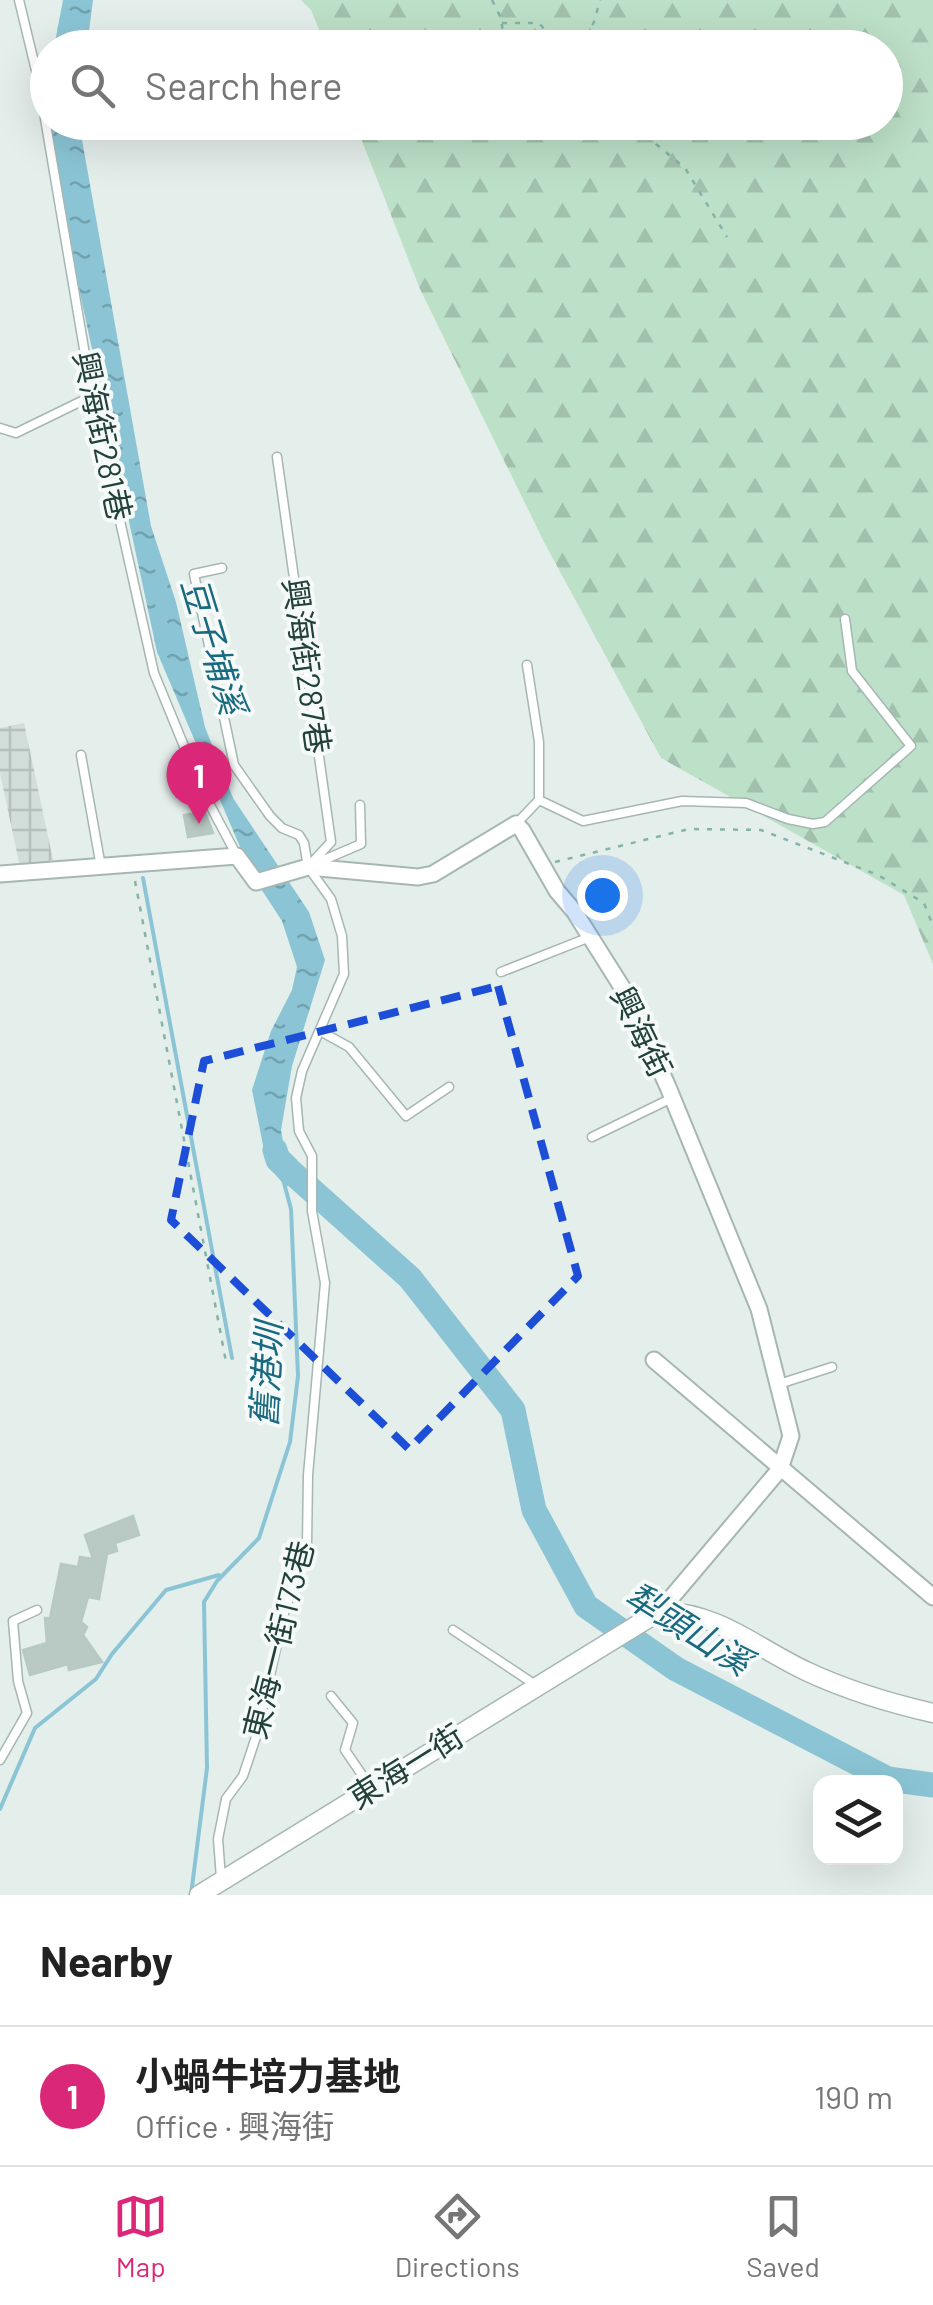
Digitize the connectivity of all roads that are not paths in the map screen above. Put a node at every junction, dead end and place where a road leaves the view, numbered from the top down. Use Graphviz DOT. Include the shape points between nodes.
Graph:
graph roads {
  1 [pos="20,0"];
  2 [pos="30,46"];
  3 [pos="48,140"];
  4 [pos="92,396"];
  5 [pos="0,428"];
  6 [pos="277,456"];
  7 [pos="222,568"];
  8 [pos="846,619"];
  9 [pos="527,665"];
  10 [pos="82,755"];
  11 [pos="539,800"];
  12 [pos="360,805"];
  13 [pos="516,824"];
  14 [pos="236,856"];
  15 [pos="101,866"];
  16 [pos="308,866"];
  17 [pos="0,874"];
  18 [pos="590,937"];
  19 [pos="501,972"];
  20 [pos="320,1030"];
  21 [pos="449,1087"];
  22 [pos="672,1098"];
  23 [pos="592,1138"];
  24 [pos="654,1360"];
  25 [pos="832,1367"];
  26 [pos="776,1386"];
  27 [pos="780,1469"];
  28 [pos="933,1598"];
  29 [pos="37,1610"];
  30 [pos="660,1611"];
  31 [pos="453,1630"];
  32 [pos="536,1686"];
  33 [pos="330,1696"];
  34 [pos="933,1713"];
  35 [pos="0,1760"];
  36 [pos="372,1788"];
  37 [pos="220,1884"];
  38 [pos="199,1895"];
  1 -- 2 [label="lane, 興海街281巷"];
  3 -- 4 [label="lane, 興海街281巷"];
  4 -- 5 [label="lane" via="16,434"];
  4 -- 14 [label="lane, 興海街281巷" via="154,673"];
  6 -- 16 [label="lane, 興海街287巷" via="331,842"];
  7 -- 16 [label="lane, 東海一街173巷" via="194,574 234,765 270,816 299,835"];
  8 -- 11 [label="lane" via="852,671 910,746 825,822 788,819 746,803 682,802 583,822"];
  9 -- 11 [label="lane" via="539,742"];
  10 -- 15 [label="lane"];
  11 -- 13 [label="lane"];
  12 -- 16 [label="lane" via="361,844"];
  13 -- 16 [label="street" via="418,878"];
  13 -- 18 [label="street, 興海街"];
  14 -- 15 [label="street"];
  14 -- 16 [label="street" via="256,882"];
  15 -- 17 [label="street"];
  16 -- 20 [label="lane, 東海一街173巷" via="331,899 342,936 344,974"];
  18 -- 19 [label="lane"];
  18 -- 22 [label="street, 興海街" via="624,992"];
  20 -- 21 [label="lane" via="350,1046 406,1116"];
  20 -- 37 [label="lane, 東海一街173巷" via="296,1098 299,1131 312,1156 312,1211 324,1283 307,1544 256,1737 243,1776 226,1799 218,1839"];
  22 -- 23 [label="lane"];
  22 -- 26 [label="street, 興海街" via="759,1309"];
  24 -- 27 [label="street"];
  25 -- 26 [label="lane"];
  26 -- 27 [label="street, 興海街" via="791,1436"];
  27 -- 28 [label="street"];
  27 -- 30 [label="street"];
  29 -- 35 [label="lane" via="13,1621 27,1714"];
  30 -- 32 [label="street, 東海一街"];
  30 -- 34 [label="street" via="708,1618 806,1672 874,1700"];
  31 -- 32 [label="lane"];
  32 -- 36 [label="street, 東海一街"];
  33 -- 36 [label="lane" via="353,1723 345,1750"];
  36 -- 37 [label="street, 東海一街"];
  37 -- 38 [label="street, 東海一街"];
}
